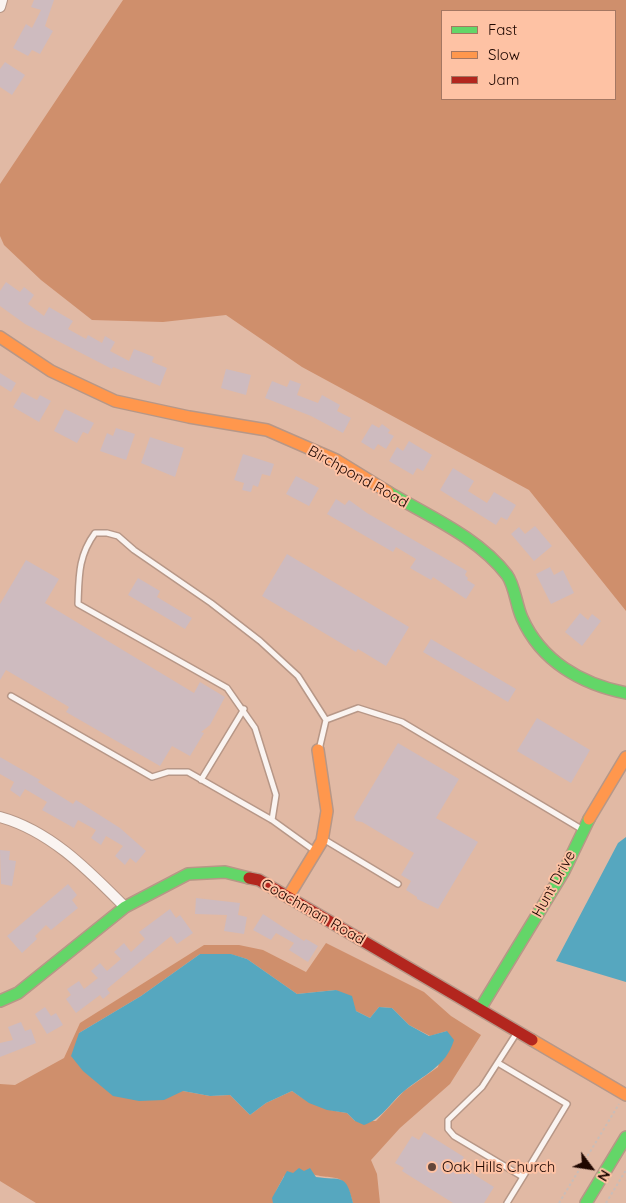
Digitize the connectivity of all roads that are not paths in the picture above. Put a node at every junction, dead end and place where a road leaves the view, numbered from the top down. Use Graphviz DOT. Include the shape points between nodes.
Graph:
graph roads {
  1 [pos="2,0"];
  2 [pos="0,7"];
  3 [pos="0,337"];
  4 [pos="626,693"];
  5 [pos="11,696"];
  6 [pos="244,709"];
  7 [pos="326,720"];
  8 [pos="318,750"];
  9 [pos="626,757"];
  10 [pos="201,780"];
  11 [pos="0,817"];
  12 [pos="272,820"];
  13 [pos="583,830"];
  14 [pos="322,838"];
  15 [pos="316,851"];
  16 [pos="398,884"];
  17 [pos="288,897"];
  18 [pos="125,907"];
  19 [pos="0,1001"];
  20 [pos="480,1009"];
  21 [pos="518,1031"];
  22 [pos="498,1063"];
  23 [pos="625,1094"];
  24 [pos="626,1137"];
  25 [pos="523,1177"];
  26 [pos="507,1203"];
  27 [pos="586,1203"];
  1 -- 2 [label="street"];
  3 -- 4 [label="street, Birchpond Road" via="51,371 115,401 267,430 336,460 478,546 508,576 522,618 539,648 569,673 605,689"];
  5 -- 10 [label="lane" via="152,777 168,772 188,772"];
  6 -- 7 [label="lane" via="228,688 78,604 78,576 84,548 95,534 118,536 260,641 298,676"];
  6 -- 10 [label="lane"];
  6 -- 12 [label="lane" via="255,728 276,795"];
  7 -- 8 [label="lane"];
  7 -- 13 [label="lane" via="358,708 402,722"];
  8 -- 14 [label="street" via="327,811"];
  9 -- 13 [label="street, Hunt Drive"];
  10 -- 12 [label="lane"];
  11 -- 18 [label="street" via="75,857"];
  12 -- 15 [label="lane"];
  13 -- 20 [label="street, Hunt Drive" via="564,871"];
  14 -- 15 [label="street"];
  14 -- 16 [label="lane"];
  15 -- 17 [label="street"];
  17 -- 18 [label="street, Coachman Road" via="259,880 225,872 188,874"];
  17 -- 20 [label="street, Coachman Road"];
  18 -- 19 [label="street, Coachman Road" via="18,993"];
  20 -- 21 [label="street, Coachman Road"];
  21 -- 22 [label="lane"];
  21 -- 23 [label="street, Coachman Road"];
  22 -- 25 [label="lane" via="567,1104"];
  22 -- 25 [label="lane" via="482,1087 448,1120 448,1129 454,1136"];
  24 -- 27 [label="street"];
  25 -- 26 [label="lane"];
}
